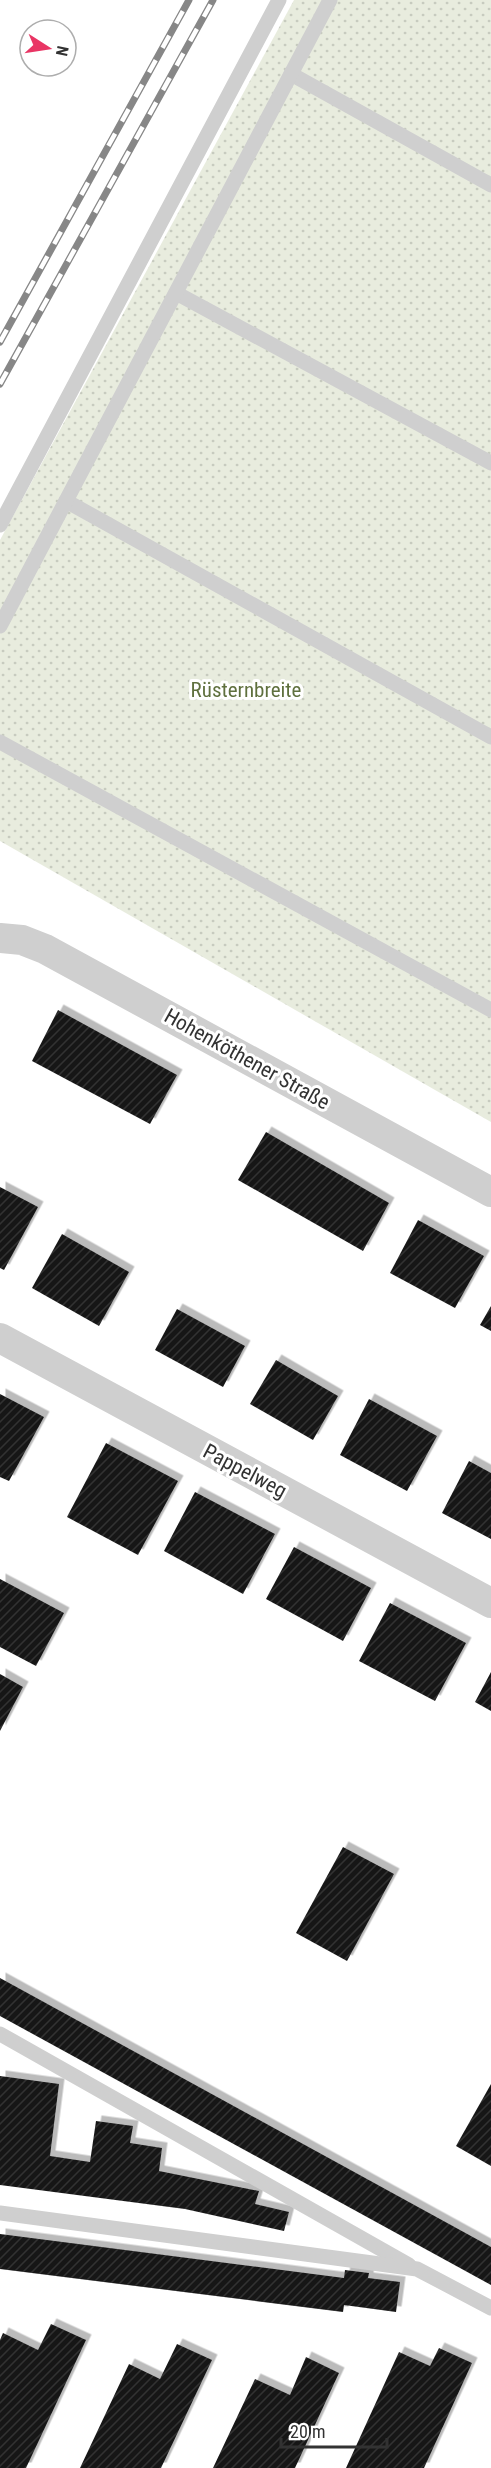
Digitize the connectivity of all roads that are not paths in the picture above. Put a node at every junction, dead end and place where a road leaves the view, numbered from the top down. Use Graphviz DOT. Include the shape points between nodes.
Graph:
graph roads {
  1 [pos="279,0"];
  2 [pos="330,0"];
  3 [pos="291,74"];
  4 [pos="491,185"];
  5 [pos="176,293"];
  6 [pos="491,463"];
  7 [pos="66,501"];
  8 [pos="0,525"];
  9 [pos="0,626"];
  10 [pos="491,736"];
  11 [pos="0,742"];
  12 [pos="0,938"];
  13 [pos="491,1010"];
  14 [pos="491,1192"];
  15 [pos="0,1338"];
  16 [pos="491,1603"];
  17 [pos="0,2034"];
  18 [pos="0,2213"];
  19 [pos="417,2269"];
  20 [pos="491,2308"];
  1 -- 8 [label="lane"];
  2 -- 3 [label="lane"];
  3 -- 4 [label="lane"];
  3 -- 5 [label="lane"];
  5 -- 6 [label="lane"];
  5 -- 7 [label="lane"];
  7 -- 9 [label="lane"];
  7 -- 10 [label="lane"];
  11 -- 13 [label="lane"];
  12 -- 14 [label="street, Hohenköthener Straße" via="22,940 83,969"];
  15 -- 16 [label="street, Pappelweg"];
  17 -- 19 [label="lane"];
  18 -- 19 [label="lane"];
  19 -- 20 [label="lane"];
}
